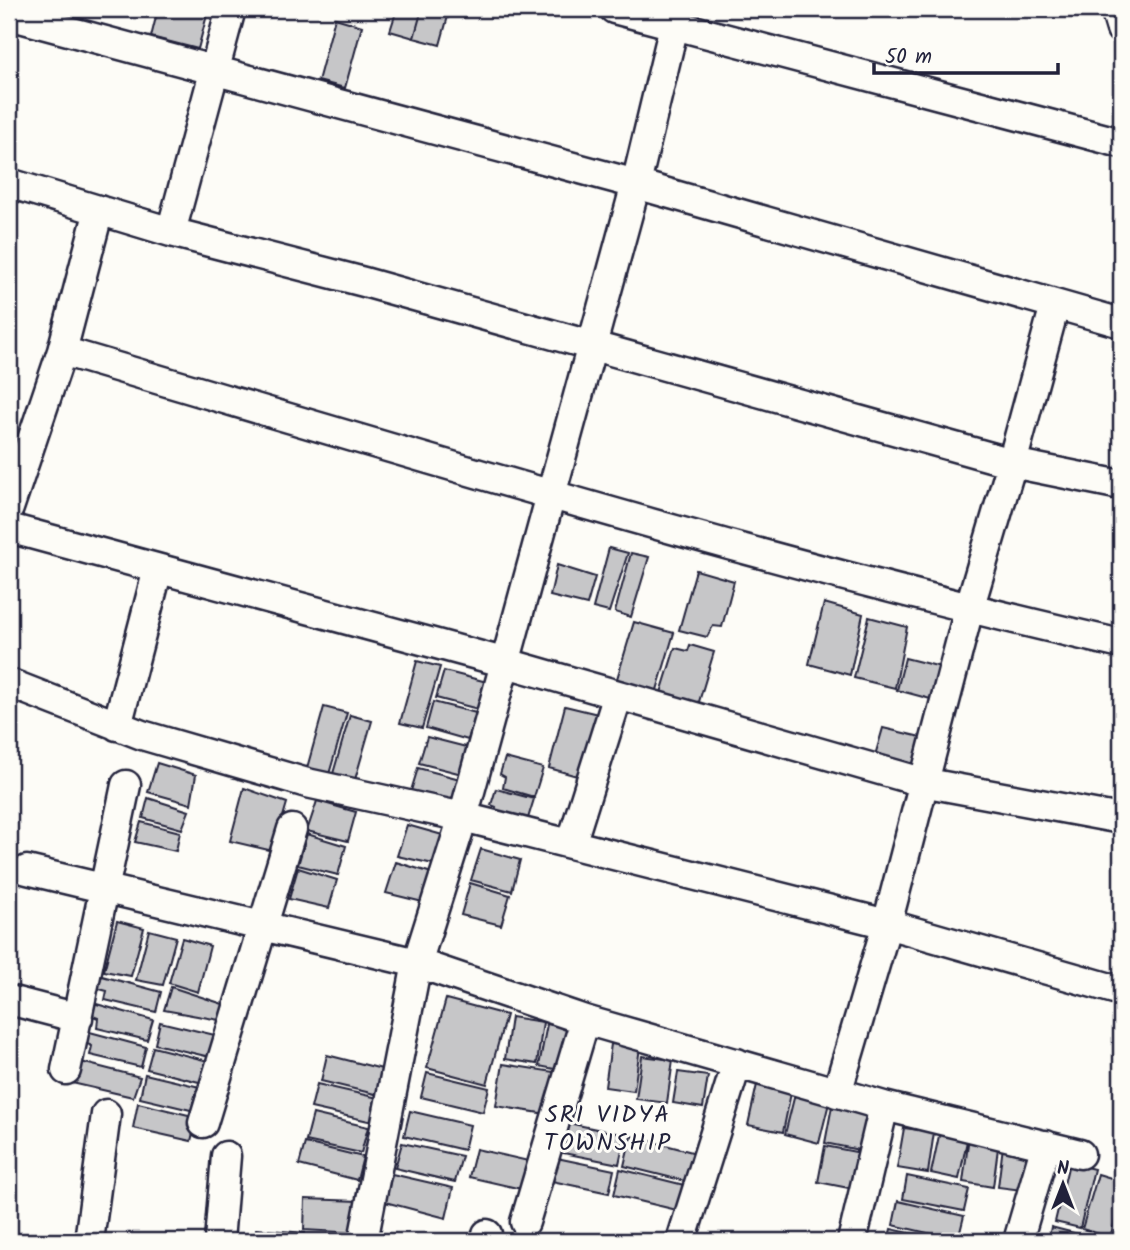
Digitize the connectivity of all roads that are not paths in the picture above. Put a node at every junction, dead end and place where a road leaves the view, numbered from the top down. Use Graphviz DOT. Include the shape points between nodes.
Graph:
graph roads {
  1 [pos="231,9"];
  2 [pos="614,9"];
  3 [pos="1115,9"];
  4 [pos="9,15"];
  5 [pos="675,17"];
  6 [pos="1121,29"];
  7 [pos="216,70"];
  8 [pos="1121,143"];
  9 [pos="9,183"];
  10 [pos="636,184"];
  11 [pos="99,210"];
  12 [pos="171,232"];
  13 [pos="1055,304"];
  14 [pos="1121,323"];
  15 [pos="589,347"];
  16 [pos="62,351"];
  17 [pos="1012,463"];
  18 [pos="1121,485"];
  19 [pos="549,493"];
  20 [pos="9,508"];
  21 [pos="9,528"];
  22 [pos="158,569"];
  23 [pos="968,609"];
  24 [pos="1121,644"];
  25 [pos="503,662"];
  26 [pos="9,683"];
  27 [pos="618,695"];
  28 [pos="117,726"];
  29 [pos="922,782"];
  30 [pos="126,785"];
  31 [pos="463,817"];
  32 [pos="1121,819"];
  33 [pos="292,830"];
  34 [pos="571,844"];
  35 [pos="27,870"];
  36 [pos="106,888"];
  37 [pos="262,924"];
  38 [pos="887,924"];
  39 [pos="416,963"];
  40 [pos="1121,991"];
  41 [pos="9,1000"];
  42 [pos="78,1018"];
  43 [pos="585,1020"];
  44 [pos="737,1063"];
  45 [pos="66,1070"];
  46 [pos="837,1093"];
  47 [pos="884,1106"];
  48 [pos="106,1114"];
  49 [pos="203,1123"];
  50 [pos="1046,1145"];
  51 [pos="1080,1154"];
  52 [pos="226,1156"];
  53 [pos="524,1222"];
  54 [pos="89,1241"];
  55 [pos="219,1241"];
  56 [pos="363,1241"];
  57 [pos="681,1241"];
  58 [pos="852,1241"];
  59 [pos="1018,1241"];
  1 -- 7 [label="street"];
  2 -- 5 [label="street"];
  3 -- 6 [label="street"];
  4 -- 7 [label="street"];
  5 -- 8 [label="street"];
  5 -- 10 [label="street"];
  7 -- 10 [label="street"];
  7 -- 12 [label="street"];
  9 -- 11 [label="street"];
  10 -- 13 [label="street"];
  10 -- 15 [label="street"];
  11 -- 12 [label="street"];
  11 -- 16 [label="street"];
  12 -- 15 [label="street"];
  13 -- 14 [label="street"];
  13 -- 17 [label="street"];
  15 -- 17 [label="street"];
  15 -- 19 [label="street"];
  16 -- 19 [label="street"];
  16 -- 20 [label="street"];
  17 -- 18 [label="street"];
  17 -- 23 [label="street"];
  19 -- 23 [label="street"];
  19 -- 25 [label="street"];
  21 -- 22 [label="street"];
  22 -- 25 [label="street"];
  22 -- 28 [label="street"];
  23 -- 24 [label="street"];
  23 -- 29 [label="street"];
  25 -- 27 [label="street"];
  25 -- 31 [label="street"];
  26 -- 28 [label="street"];
  27 -- 29 [label="street"];
  27 -- 34 [label="street"];
  28 -- 31 [label="street" via="307,783"];
  29 -- 32 [label="street"];
  29 -- 38 [label="street"];
  30 -- 36 [label="street"];
  31 -- 34 [label="street"];
  31 -- 39 [label="street"];
  33 -- 37 [label="street"];
  34 -- 38 [label="street"];
  35 -- 36 [label="street"];
  36 -- 37 [label="street"];
  36 -- 42 [label="street"];
  37 -- 39 [label="street"];
  37 -- 49 [label="street"];
  38 -- 40 [label="street"];
  38 -- 46 [label="street"];
  39 -- 43 [label="street"];
  39 -- 56 [label="street"];
  41 -- 42 [label="street"];
  42 -- 45 [label="street"];
  43 -- 44 [label="street"];
  43 -- 53 [label="street"];
  44 -- 46 [label="street"];
  44 -- 57 [label="street"];
  46 -- 47 [label="street"];
  47 -- 50 [label="street"];
  47 -- 58 [label="street"];
  48 -- 54 [label="street"];
  50 -- 51 [label="street"];
  50 -- 59 [label="street"];
  52 -- 55 [label="street"];
}
